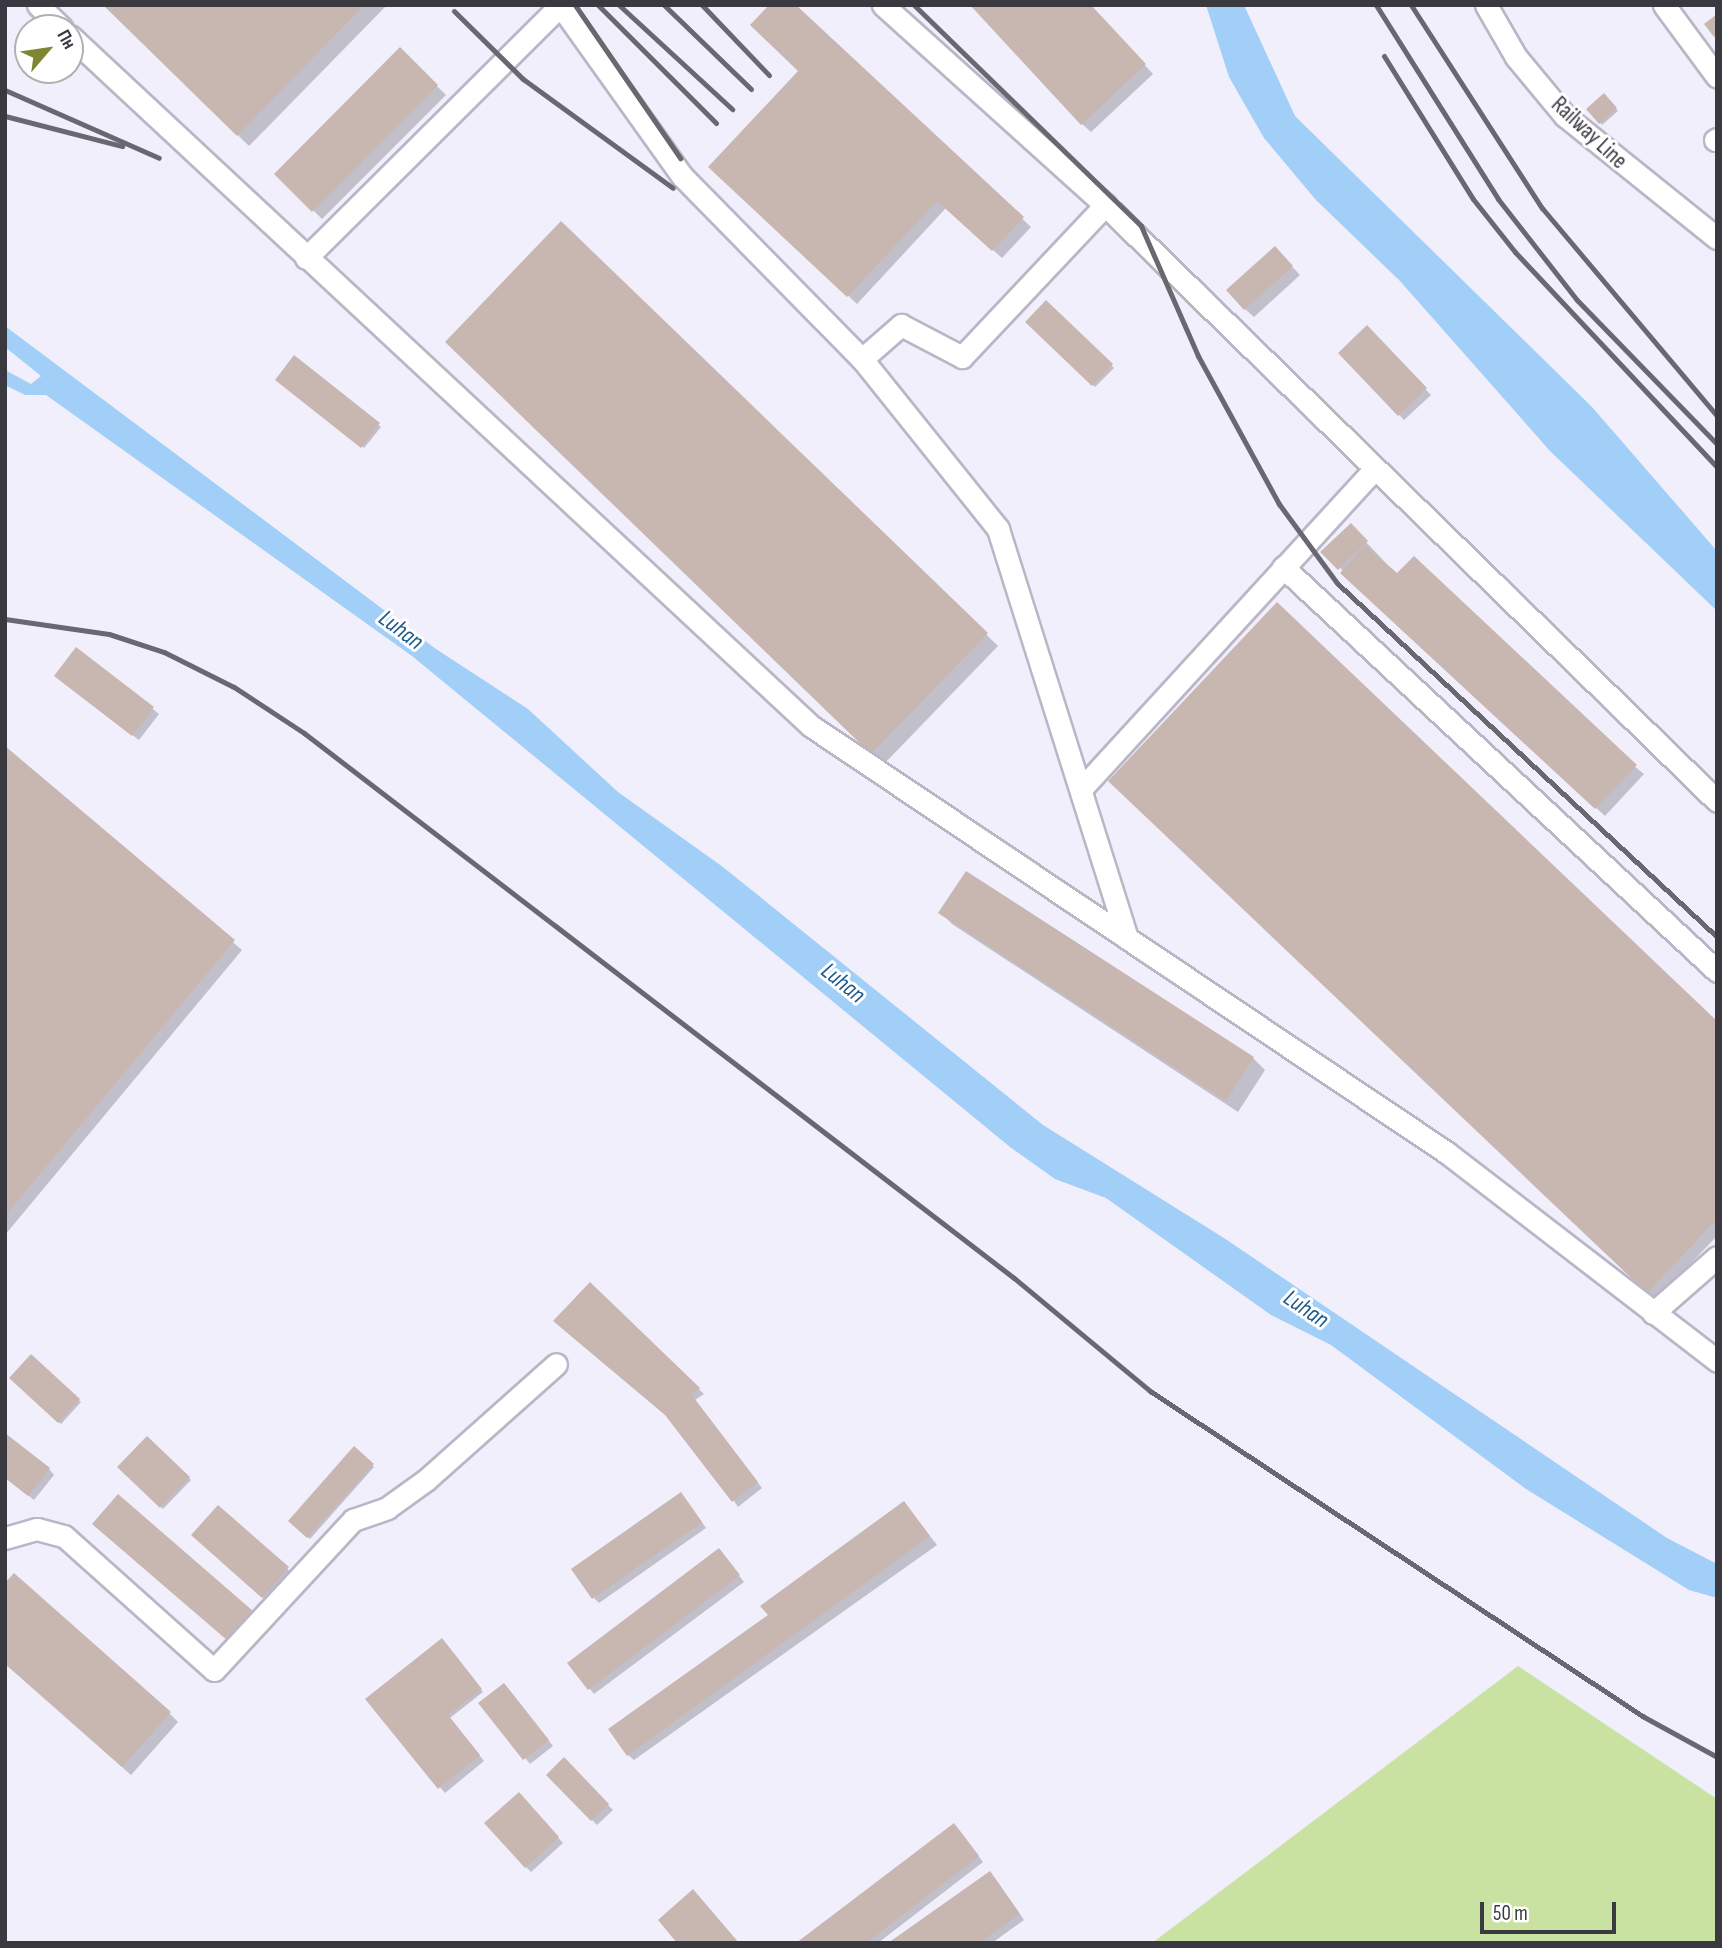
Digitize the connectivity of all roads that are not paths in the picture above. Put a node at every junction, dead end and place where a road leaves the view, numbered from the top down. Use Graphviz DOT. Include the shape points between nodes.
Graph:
graph roads {
  1 [pos="561,5"];
  2 [pos="883,5"];
  3 [pos="1486,5"];
  4 [pos="1664,5"];
  5 [pos="84,49"];
  6 [pos="1717,77"];
  7 [pos="1105,205"];
  8 [pos="1717,238"];
  9 [pos="306,258"];
  10 [pos="862,359"];
  11 [pos="1373,470"];
  12 [pos="1283,567"];
  13 [pos="1083,787"];
  14 [pos="1717,801"];
  15 [pos="1127,938"];
  16 [pos="1717,971"];
  17 [pos="1717,1257"];
  18 [pos="1653,1313"];
  19 [pos="1717,1361"];
  20 [pos="556,1364"];
  21 [pos="5,1538"];
  1 -- 9 [label="street"];
  1 -- 10 [label="street" via="682,176"];
  2 -- 7 [label="street"];
  3 -- 8 [label="street, Railway Line" via="1516,57 1565,116"];
  4 -- 6 [label="street"];
  5 -- 9 [label="street"];
  7 -- 10 [label="street" via="962,357 901,325"];
  7 -- 11 [label="street"];
  9 -- 15 [label="street" via="811,726"];
  10 -- 13 [label="street" via="998,530"];
  11 -- 12 [label="street"];
  11 -- 14 [label="street"];
  12 -- 13 [label="street"];
  12 -- 16 [label="street"];
  13 -- 15 [label="street"];
  15 -- 18 [label="street" via="1446,1152"];
  17 -- 18 [label="street"];
  18 -- 19 [label="street"];
  20 -- 21 [label="street" via="426,1480 387,1508 353,1520 214,1670 64,1536 37,1529"];
}
